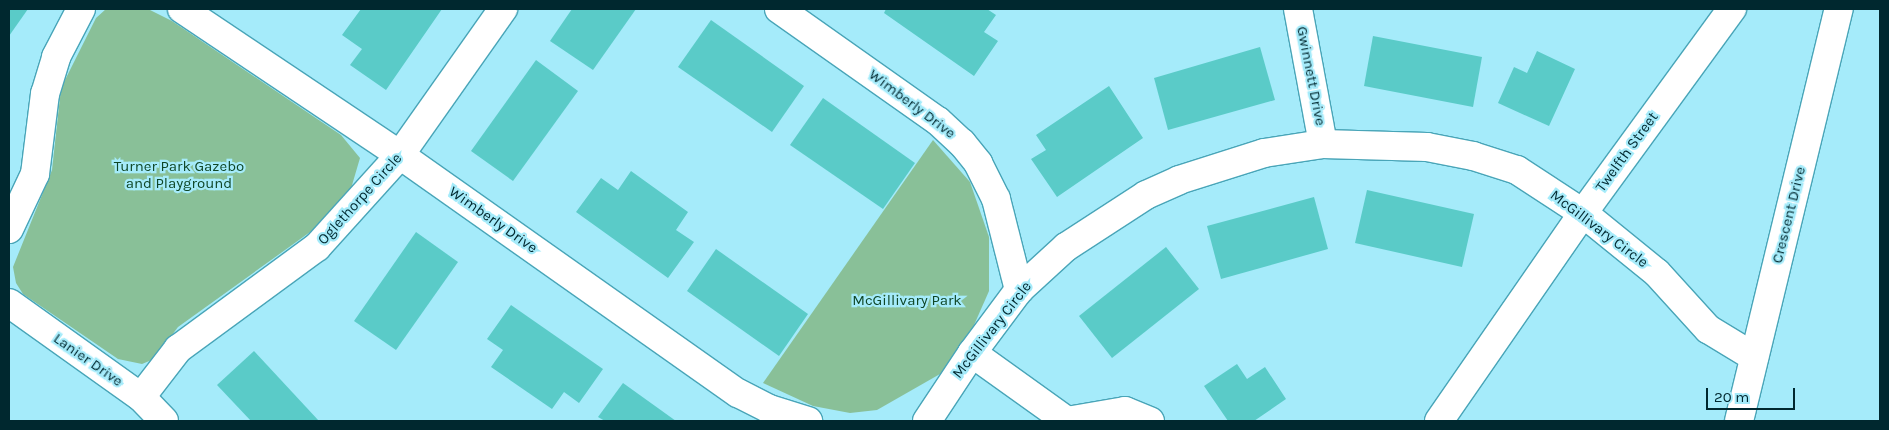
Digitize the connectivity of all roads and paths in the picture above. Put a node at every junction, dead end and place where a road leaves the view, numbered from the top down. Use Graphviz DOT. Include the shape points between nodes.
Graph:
graph roads {
  1 [pos="81,9"];
  2 [pos="182,9"];
  3 [pos="503,9"];
  4 [pos="779,9"];
  5 [pos="1298,9"];
  6 [pos="1732,9"];
  7 [pos="1839,9"];
  8 [pos="1323,144"];
  9 [pos="400,155"];
  10 [pos="1583,213"];
  11 [pos="9,229"];
  12 [pos="1019,290"];
  13 [pos="9,303"];
  14 [pos="972,353"];
  15 [pos="1754,357"];
  16 [pos="141,398"];
  17 [pos="164,421"];
  18 [pos="808,421"];
  19 [pos="927,421"];
  20 [pos="1067,421"];
  21 [pos="1150,421"];
  22 [pos="1439,421"];
  23 [pos="1739,421"];
  1 -- 11 [label="street" via="56,57 45,94 35,174"];
  2 -- 9 [label="street, Wimberly Drive"];
  3 -- 9 [label="street, Oglethorpe Circle"];
  4 -- 12 [label="street, Wimberly Drive" via="938,121 962,143 978,163 996,199"];
  5 -- 8 [label="street, Gwinnett Drive"];
  6 -- 10 [label="street, Twelfth Street"];
  7 -- 15 [label="street, Crescent Drive"];
  8 -- 10 [label="street, McGillivary Circle" via="1427,147 1473,156 1517,170"];
  8 -- 12 [label="street, McGillivary Circle" via="1264,152 1146,195 1066,247"];
  9 -- 16 [label="street, Oglethorpe Circle" via="317,247 178,349"];
  9 -- 18 [label="street, Wimberly Drive" via="738,393 769,409"];
  10 -- 15 [label="street, McGillivary Circle" via="1657,273 1708,329"];
  10 -- 22 [label="street, Twelfth Street"];
  12 -- 14 [label="street, McGillivary Circle"];
  13 -- 16 [label="street, Lanier Drive"];
  14 -- 19 [label="street, McGillivary Circle"];
  14 -- 20 [label="street"];
  15 -- 23 [label="street, Crescent Drive"];
  16 -- 17 [label="street, Lanier Drive"];
  20 -- 21 [label="street" via="1125,411"];
}
